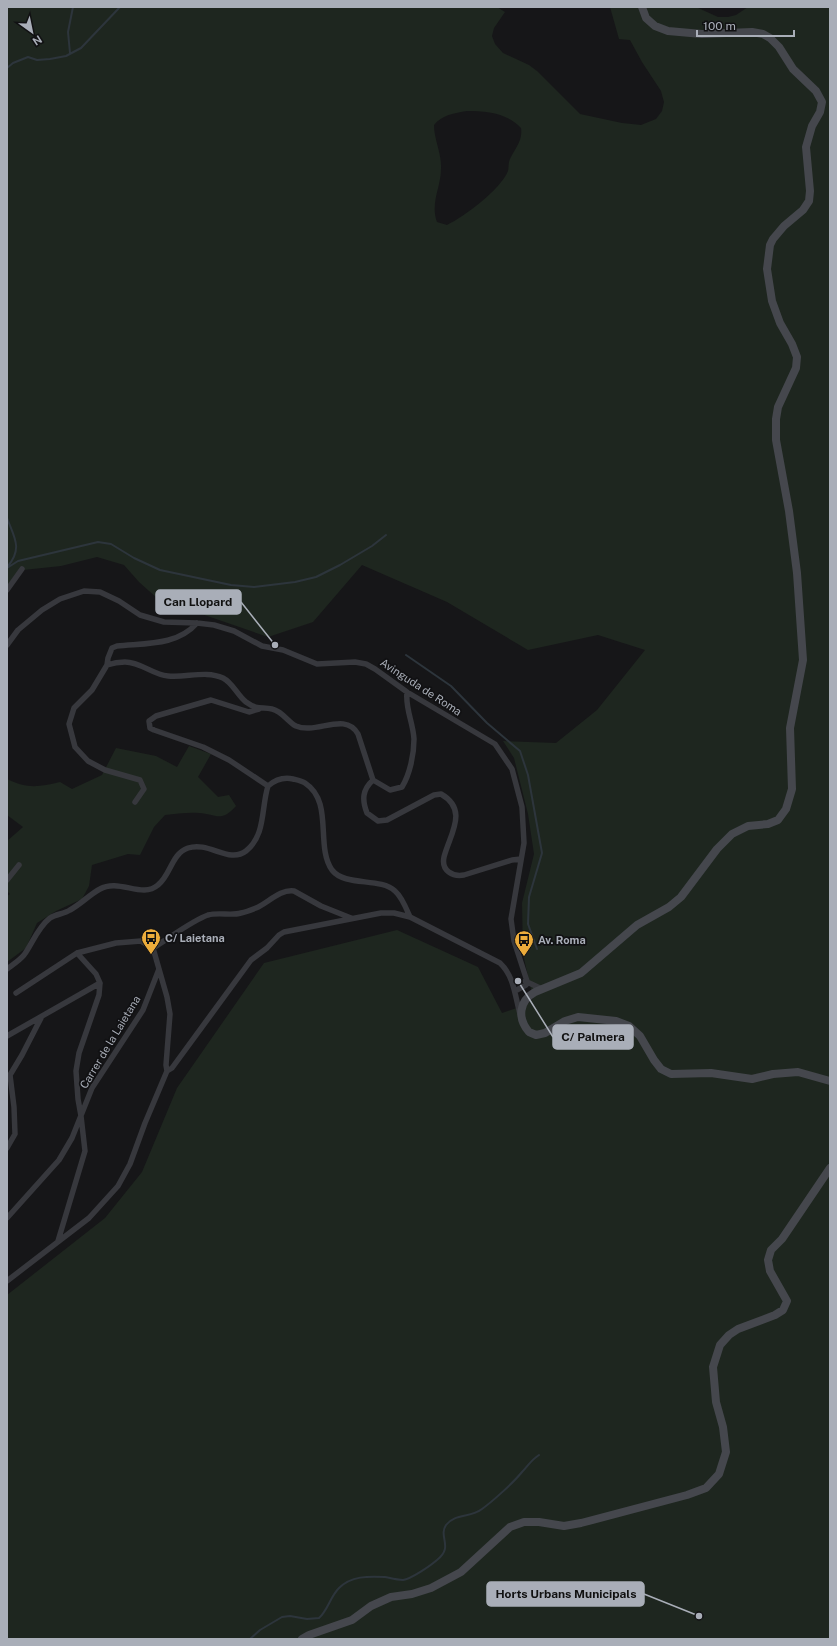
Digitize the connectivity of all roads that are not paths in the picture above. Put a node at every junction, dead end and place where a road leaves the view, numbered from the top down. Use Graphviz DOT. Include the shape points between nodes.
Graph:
graph roads {
  1 [pos="642,7"];
  2 [pos="22,570"];
  3 [pos="7,590"];
  4 [pos="197,623"];
  5 [pos="7,645"];
  6 [pos="108,665"];
  7 [pos="407,692"];
  8 [pos="259,709"];
  9 [pos="373,780"];
  10 [pos="268,786"];
  11 [pos="135,802"];
  12 [pos="521,860"];
  13 [pos="19,865"];
  14 [pos="7,880"];
  15 [pos="410,917"];
  16 [pos="352,918"];
  17 [pos="153,948"];
  18 [pos="77,953"];
  19 [pos="7,969"];
  20 [pos="159,969"];
  21 [pos="524,981"];
  22 [pos="100,983"];
  23 [pos="542,989"];
  24 [pos="515,992"];
  25 [pos="16,994"];
  26 [pos="528,997"];
  27 [pos="41,1017"];
  28 [pos="521,1018"];
  29 [pos="7,1036"];
  30 [pos="167,1071"];
  31 [pos="9,1075"];
  32 [pos="830,1081"];
  33 [pos="82,1116"];
  34 [pos="7,1148"];
  35 [pos="830,1168"];
  36 [pos="7,1218"];
  37 [pos="58,1242"];
  38 [pos="7,1281"];
  39 [pos="302,1639"];
  1 -- 23 [label="street" via="646,18 655,26 668,31 763,34 779,47 793,69 816,91 822,102 806,147 809,200 803,210 773,239 766,269 772,301 797,357 796,368 778,407 776,426 797,573 803,660 790,728 792,789 786,809 778,820 748,826 732,834 721,843 675,902 637,924 581,973"];
  2 -- 3 [label="street"];
  4 -- 5 [label="street, Avinguda de Roma" via="164,622 140,615 100,592 84,591 60,599 42,610 18,630"];
  4 -- 6 [label="street" via="166,642 112,648"];
  4 -- 7 [label="street, Avinguda de Roma" via="234,631 262,646 288,652 317,664 366,664"];
  6 -- 8 [label="street" via="126,662 168,676 200,674 222,678 246,703"];
  6 -- 11 [label="street" via="92,690 74,708 69,724 75,747 88,761 105,770 140,780 144,789"];
  7 -- 9 [label="street" via="406,701 414,739 406,782 402,787 390,790"];
  7 -- 12 [label="street, Avinguda de Roma" via="495,744 500,751 512,769 522,807 524,843"];
  8 -- 9 [label="street" via="272,709 303,728 348,724 354,728"];
  8 -- 10 [label="street" via="249,712 211,700 156,716 149,724 154,730 203,747 229,760"];
  9 -- 12 [label="street" via="366,786 362,798 367,813 378,821 387,820 434,795 441,794 452,802 455,827 444,858 446,868 451,874 464,876 512,860"];
  10 -- 15 [label="street" via="276,780 289,778 304,782 318,800 328,863 333,872 341,877 394,890"];
  10 -- 19 [label="street" via="264,797 261,829 252,845 244,852 229,856 197,846 186,849 176,857 158,885 147,891 114,885 101,888 70,910 50,918 23,957"];
  12 -- 21 [label="street, Avinguda de Roma" via="512,920 514,941"];
  13 -- 14 [label="street"];
  15 -- 16 [label="street" via="387,913"];
  15 -- 24 [label="street" via="500,963 507,971"];
  16 -- 17 [label="street" via="289,890 257,908 240,914 208,915"];
  16 -- 30 [label="street" via="290,930 279,935 251,960 172,1068"];
  17 -- 18 [label="street" via="141,941"];
  17 -- 20 [label="street"];
  18 -- 22 [label="street" via="96,974"];
  18 -- 25 [label="street"];
  20 -- 30 [label="street" via="168,997 170,1014"];
  20 -- 33 [label="street, Carrer de la Laietana" via="143,1010 92,1088"];
  21 -- 23 [label="street"];
  21 -- 24 [label="street"];
  21 -- 26 [label="street, Avinguda de Roma" via="529,991"];
  22 -- 27 [label="street"];
  22 -- 33 [label="street" via="99,995 79,1053 78,1099"];
  23 -- 26 [label="street"];
  24 -- 26 [label="street" via="521,999"];
  24 -- 28 [label="street"];
  26 -- 28 [label="street" via="522,1006"];
  27 -- 29 [label="street"];
  27 -- 31 [label="street"];
  28 -- 32 [label="street" via="529,1032 536,1035 578,1017 623,1023 640,1036 661,1069 672,1074 711,1073 752,1079 798,1072"];
  30 -- 37 [label="street" via="123,1179 89,1218"];
  31 -- 34 [label="street" via="15,1134"];
  33 -- 36 [label="street, Carrer de la Laietana" via="59,1160"];
  33 -- 37 [label="street" via="85,1151"];
  35 -- 39 [label="street" via="782,1239 771,1250 768,1260 770,1271 787,1301 783,1310 738,1329 720,1345 713,1367 716,1402 726,1452 719,1474 706,1488 581,1524 564,1526 524,1522 510,1527 461,1572 431,1588 391,1597 371,1606 352,1620"];
  37 -- 38 [label="street"];
}
